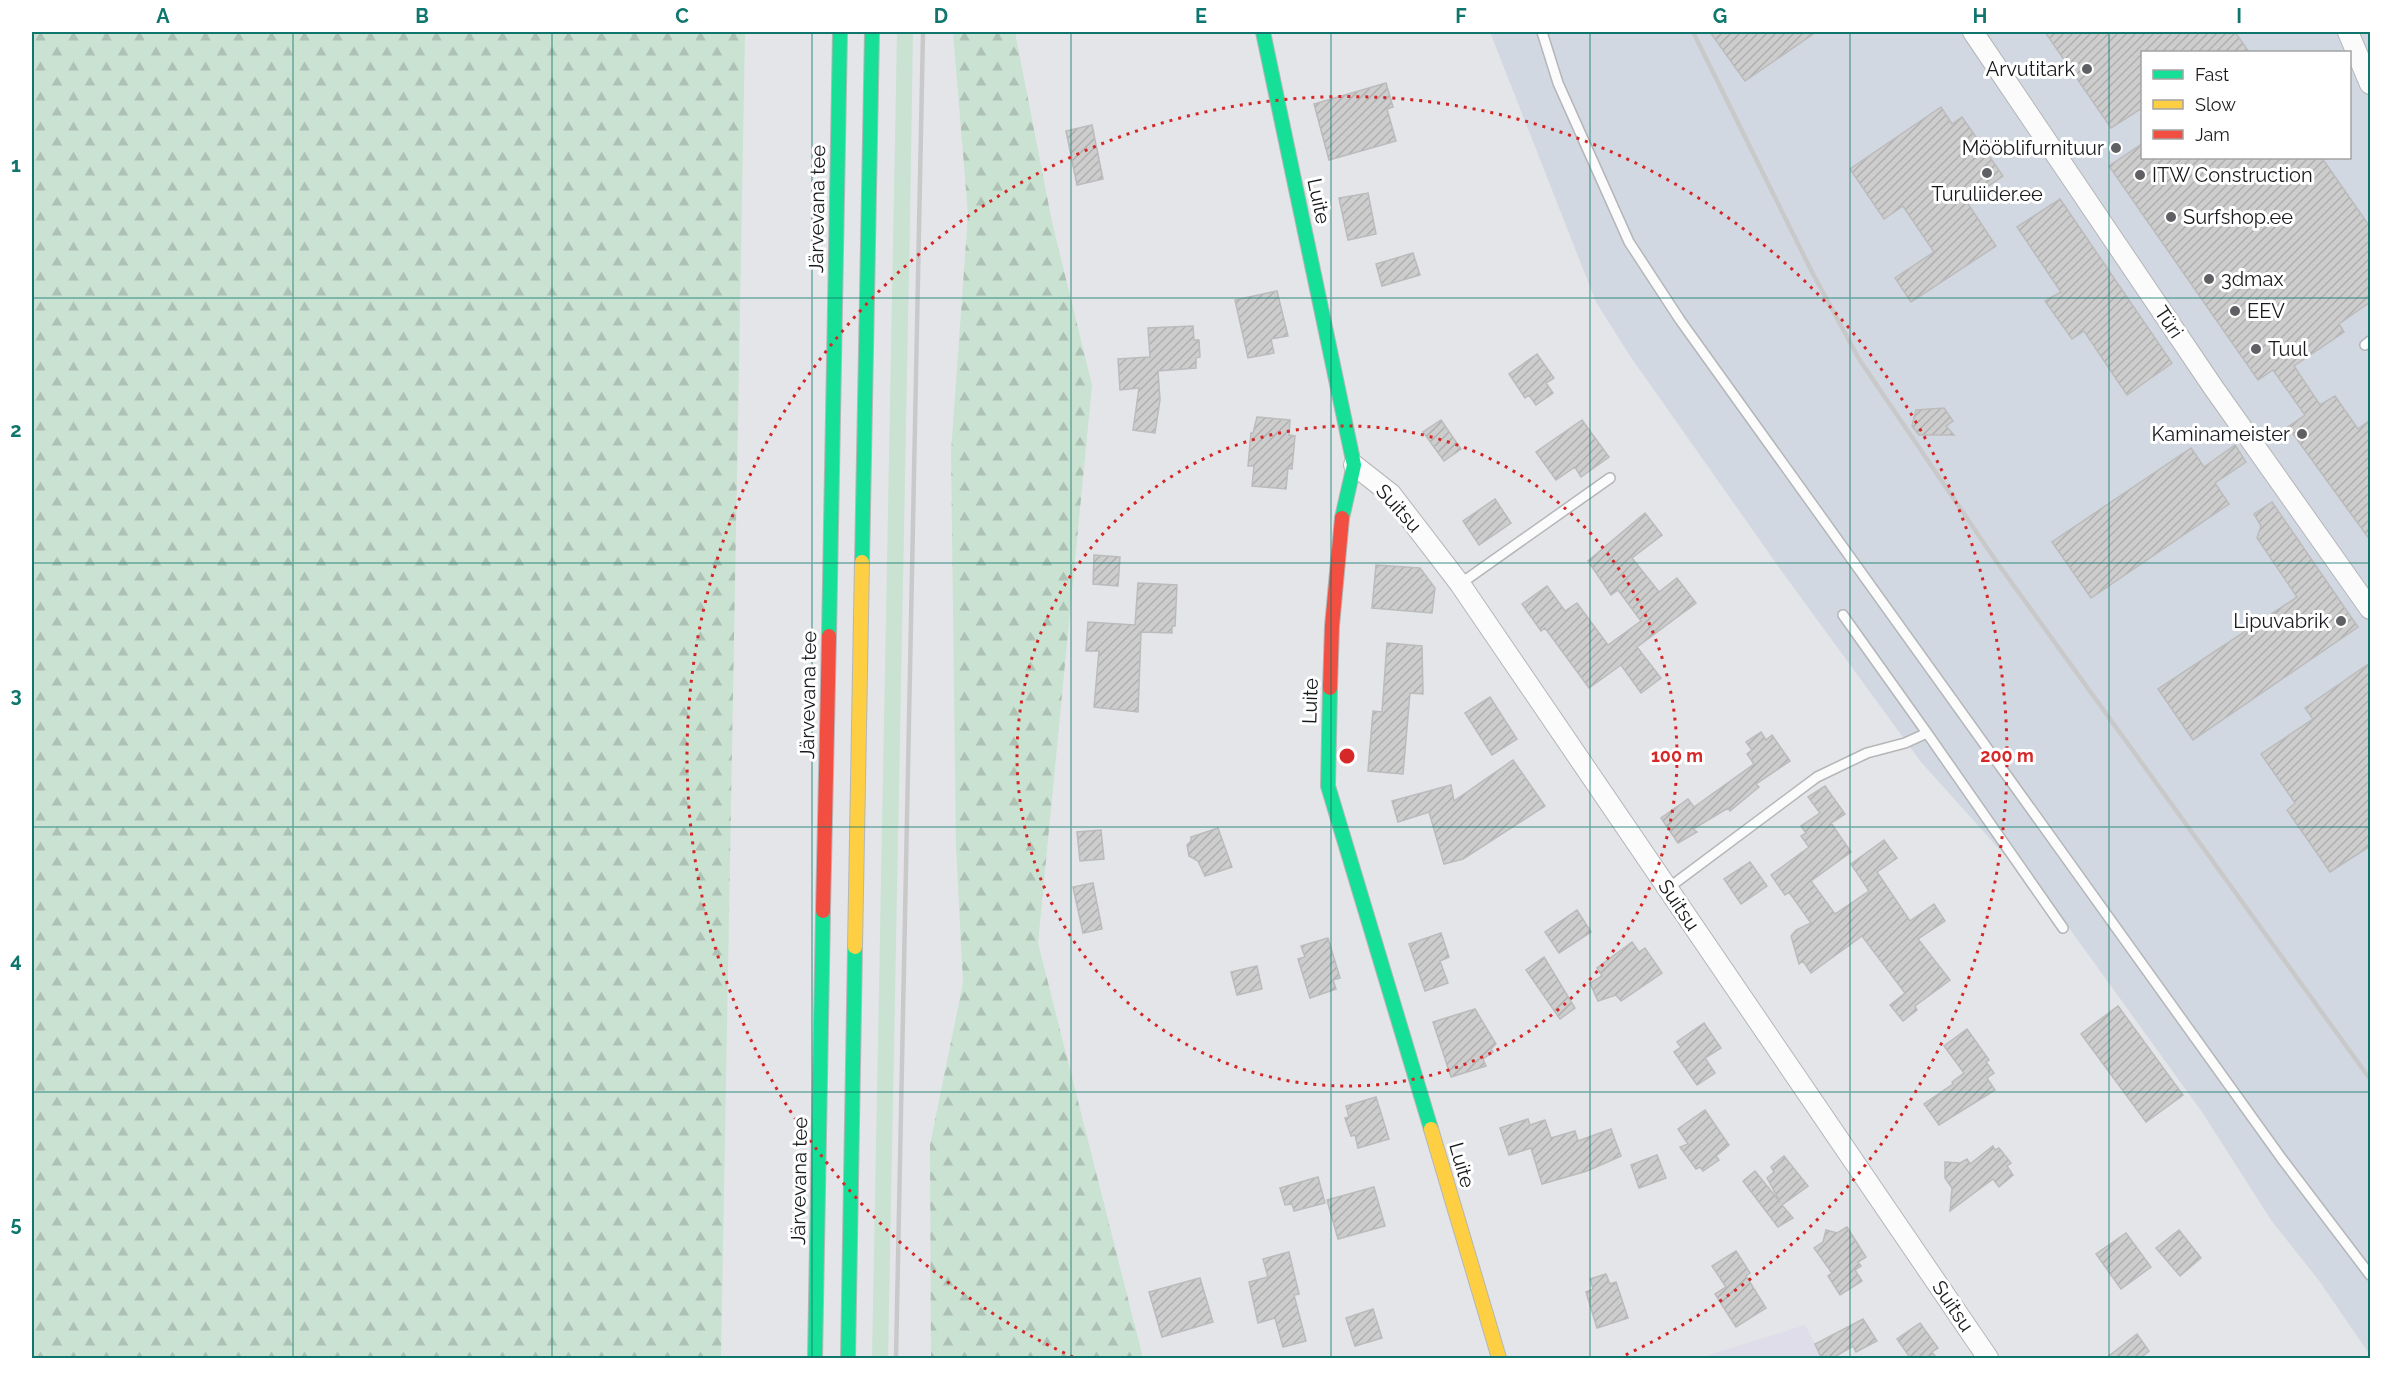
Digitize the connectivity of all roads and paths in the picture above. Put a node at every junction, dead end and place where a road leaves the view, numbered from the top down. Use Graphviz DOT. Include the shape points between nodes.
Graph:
graph roads {
  1 [pos="840,32"];
  2 [pos="872,32"];
  3 [pos="1263,32"];
  4 [pos="1542,32"];
  5 [pos="1973,32"];
  6 [pos="2348,32"];
  7 [pos="2370,84"];
  8 [pos="1354,465"];
  9 [pos="1610,478"];
  10 [pos="1460,584"];
  11 [pos="2370,609"];
  12 [pos="1843,615"];
  13 [pos="1927,733"];
  14 [pos="1667,889"];
  15 [pos="2063,928"];
  16 [pos="2370,1275"];
  17 [pos="815,1359"];
  18 [pos="848,1359"];
  19 [pos="1499,1359"];
  20 [pos="1988,1359"];
  1 -- 17 [label="main road, Järvevana tee"];
  2 -- 18 [label="main road"];
  3 -- 8 [label="main road, Luite"];
  4 -- 16 [label="lane" via="1558,83 1629,242 1680,320 2282,1159"];
  5 -- 11 [label="street, Türi" via="2213,387"];
  6 -- 7 [label="street"];
  8 -- 10 [label="street, Suitsu" via="1391,494"];
  8 -- 19 [label="main road, Luite" via="1342,509 1333,614 1328,786"];
  9 -- 10 [label="lane"];
  10 -- 14 [label="street, Suitsu"];
  12 -- 13 [label="lane"];
  13 -- 14 [label="lane" via="1867,753 1817,777"];
  13 -- 15 [label="lane"];
  14 -- 20 [label="street, Suitsu"];
}
